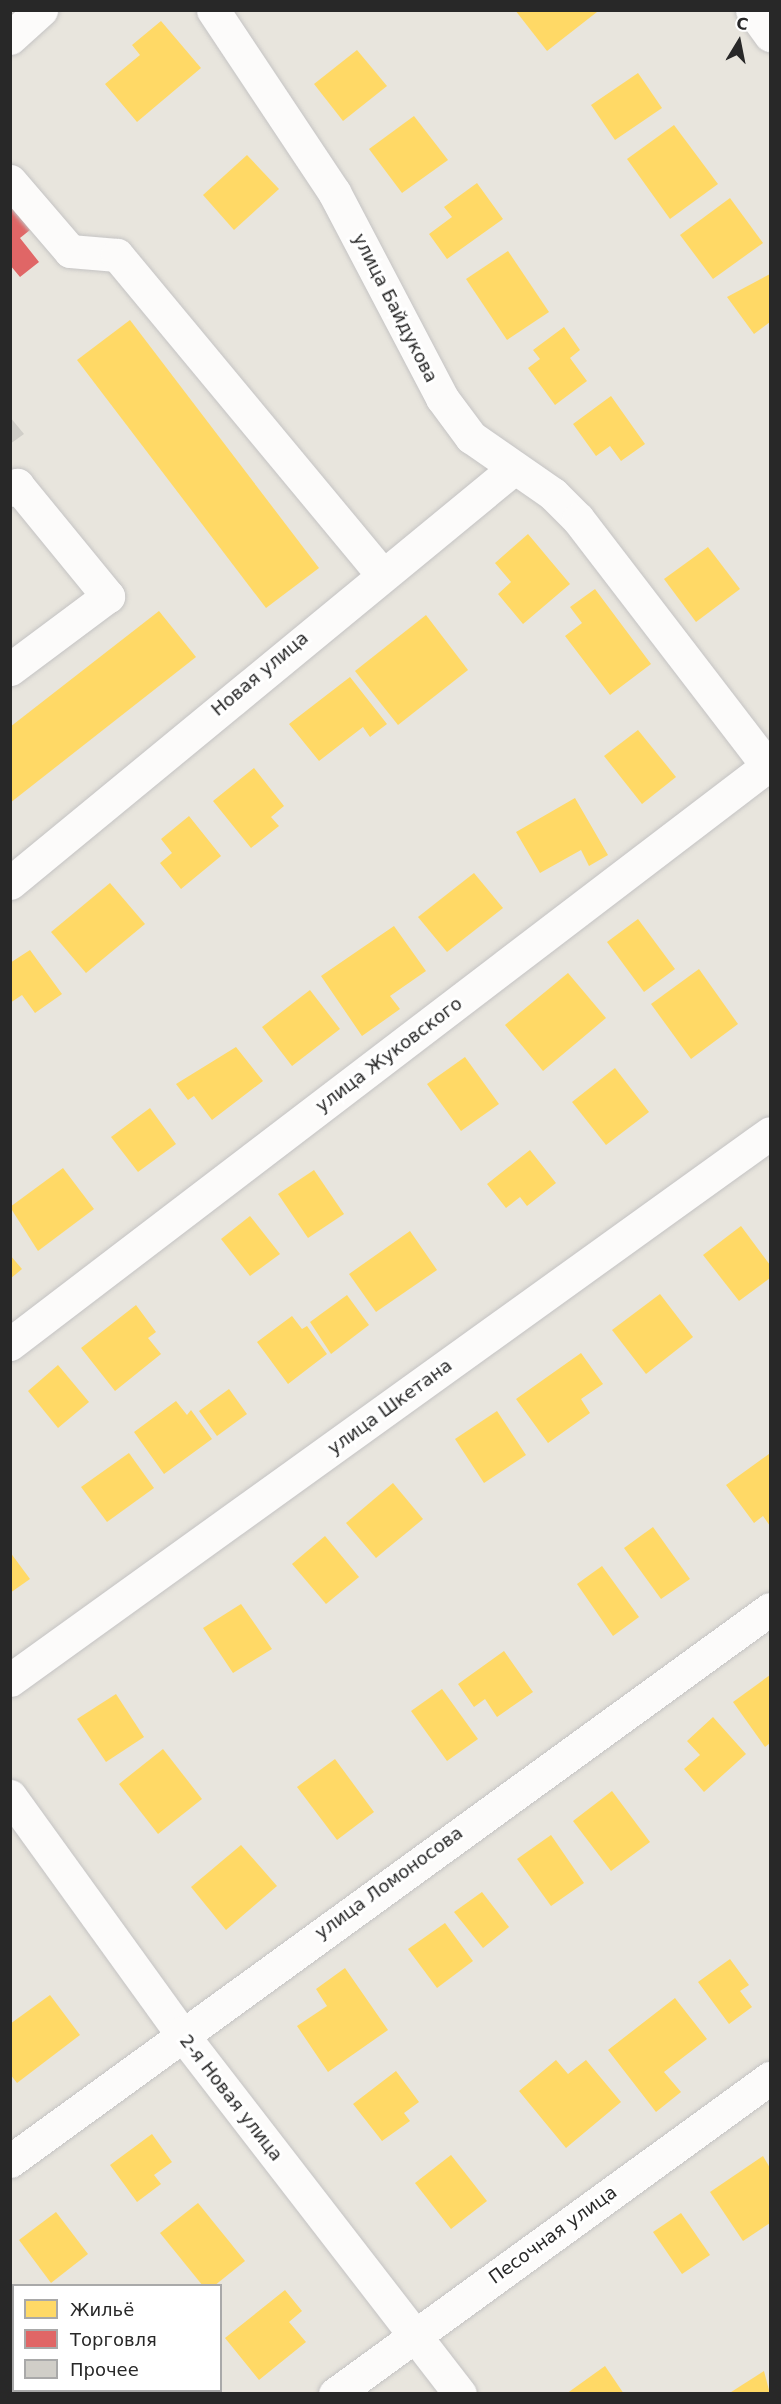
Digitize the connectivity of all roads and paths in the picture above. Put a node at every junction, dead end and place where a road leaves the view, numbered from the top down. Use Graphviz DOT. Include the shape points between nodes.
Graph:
graph roads {
  1 [pos="41,10"];
  2 [pos="213,10"];
  3 [pos="752,10"];
  4 [pos="771,35"];
  5 [pos="10,38"];
  6 [pos="10,181"];
  7 [pos="513,470"];
  8 [pos="10,490"];
  9 [pos="381,573"];
  10 [pos="10,669"];
  11 [pos="769,767"];
  12 [pos="10,883"];
  13 [pos="771,1133"];
  14 [pos="10,1344"];
  15 [pos="771,1609"];
  16 [pos="10,1680"];
  17 [pos="10,1796"];
  18 [pos="181,2033"];
  19 [pos="771,2078"];
  20 [pos="10,2161"];
  21 [pos="417,2334"];
  22 [pos="335,2394"];
  23 [pos="459,2394"];
  1 -- 5 [label="street"];
  2 -- 7 [label="street, улица Байдукова" via="334,192 442,398 471,437"];
  3 -- 4 [label="street"];
  6 -- 9 [label="street" via="70,251 117,255"];
  7 -- 9 [label="street, Новая улица"];
  7 -- 11 [label="street, улица Байдукова" via="553,494 578,519"];
  8 -- 10 [label="street" via="17,485 108,596"];
  9 -- 12 [label="street, Новая улица"];
  11 -- 14 [label="street, улица Жуковского"];
  13 -- 16 [label="street, улица Шкетана"];
  15 -- 18 [label="street, улица Ломоносова"];
  17 -- 18 [label="street, 2-я Новая улица"];
  18 -- 20 [label="street, улица Ломоносова"];
  18 -- 21 [label="street, 2-я Новая улица"];
  19 -- 21 [label="street, Песочная улица"];
  21 -- 22 [label="street, Песочная улица"];
  21 -- 23 [label="street, 2-я Новая улица"];
}
